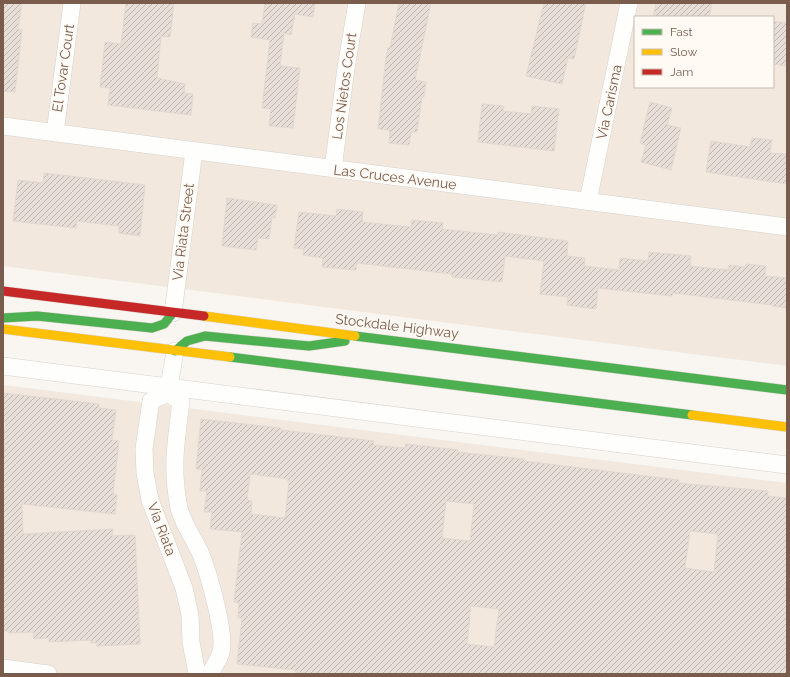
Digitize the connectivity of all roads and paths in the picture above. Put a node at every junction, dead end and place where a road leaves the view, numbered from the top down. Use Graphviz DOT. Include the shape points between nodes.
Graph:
graph roads {
  1 [pos="72,3"];
  2 [pos="357,3"];
  3 [pos="629,3"];
  4 [pos="3,126"];
  5 [pos="55,133"];
  6 [pos="194,151"];
  7 [pos="333,169"];
  8 [pos="588,201"];
  9 [pos="787,227"];
  10 [pos="3,291"];
  11 [pos="173,313"];
  12 [pos="3,318"];
  13 [pos="3,328"];
  14 [pos="372,337"];
  15 [pos="174,351"];
  16 [pos="3,366"];
  17 [pos="169,390"];
  18 [pos="787,390"];
  19 [pos="787,417"];
  20 [pos="740,421"];
  21 [pos="787,427"];
  22 [pos="787,465"];
  23 [pos="3,668"];
  24 [pos="48,674"];
  25 [pos="197,674"];
  26 [pos="210,674"];
  1 -- 5 [label="street, El Tovar Court"];
  2 -- 7 [label="street, Los Nietos Court"];
  3 -- 8 [label="street, Via Carisma"];
  4 -- 5 [label="street, Las Cruces Avenue"];
  5 -- 6 [label="street, Las Cruces Avenue"];
  6 -- 7 [label="street, Las Cruces Avenue"];
  6 -- 11 [label="street, Via Riata Street"];
  7 -- 8 [label="street, Las Cruces Avenue"];
  8 -- 9 [label="street, Las Cruces Avenue"];
  10 -- 11 [label="main road, Stockdale Highway"];
  11 -- 12 [label="main road" via="162,326 152,328 37,316"];
  11 -- 14 [label="main road, Stockdale Highway"];
  13 -- 15 [label="main road"];
  14 -- 15 [label="main road" via="309,346 200,336 182,342"];
  14 -- 18 [label="main road, Stockdale Highway"];
  15 -- 17 [label="street"];
  15 -- 20 [label="main road"];
  16 -- 17 [label="street"];
  17 -- 22 [label="street"];
  17 -- 25 [label="street, Via Riata" via="151,400 144,449 145,473 150,500 184,588"];
  17 -- 26 [label="street, Via Riata" via="181,402 173,459 180,510 200,553 220,625 221,652"];
  19 -- 20 [label="main road"];
  20 -- 21 [label="main road"];
  23 -- 24 [label="street"];
}
